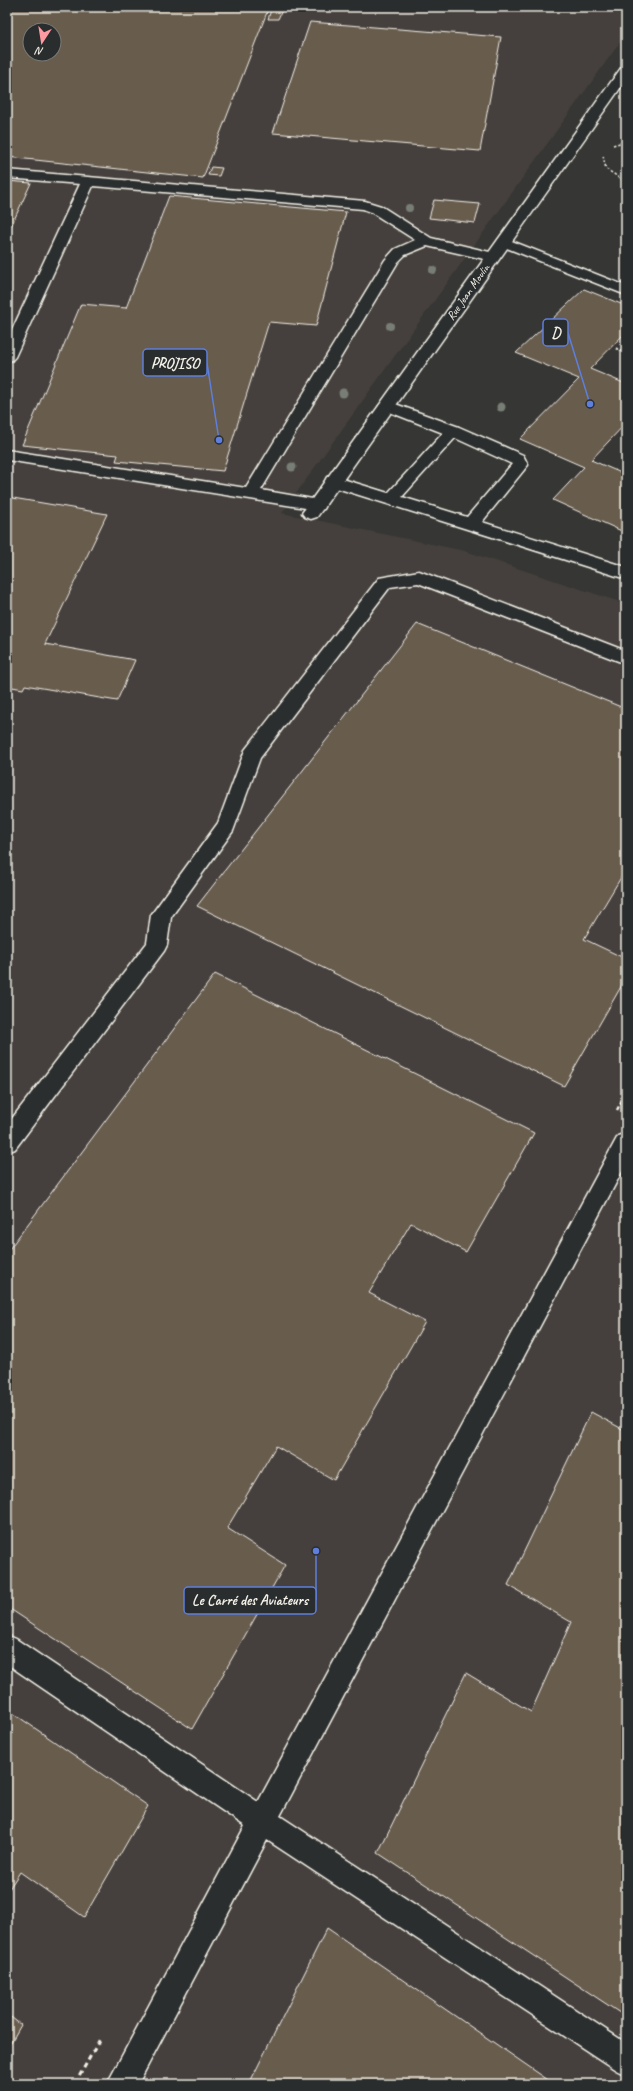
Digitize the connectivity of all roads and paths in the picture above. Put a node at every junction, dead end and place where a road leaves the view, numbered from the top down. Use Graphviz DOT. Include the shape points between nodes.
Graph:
graph roads {
  1 [pos="626,71"];
  2 [pos="7,174"];
  3 [pos="88,182"];
  4 [pos="426,241"];
  5 [pos="504,242"];
  6 [pos="493,257"];
  7 [pos="626,291"];
  8 [pos="616,348"];
  9 [pos="626,354"];
  10 [pos="7,356"];
  11 [pos="387,406"];
  12 [pos="453,431"];
  13 [pos="621,433"];
  14 [pos="626,435"];
  15 [pos="7,456"];
  16 [pos="333,481"];
  17 [pos="251,494"];
  18 [pos="391,499"];
  19 [pos="314,509"];
  20 [pos="470,525"];
  21 [pos="626,573"];
  22 [pos="626,658"];
  23 [pos="7,1142"];
  24 [pos="626,1144"];
  25 [pos="7,1648"];
  26 [pos="263,1821"];
  27 [pos="626,2060"];
  28 [pos="122,2084"];
  1 -- 5 [label="street, Rue Jean Moulin"];
  2 -- 3 [label="lane"];
  3 -- 4 [label="lane" via="365,205"];
  3 -- 10 [label="lane"];
  4 -- 6 [label="lane"];
  4 -- 17 [label="lane" via="400,252 392,260"];
  5 -- 6 [label="street, Rue Jean Moulin"];
  5 -- 7 [label="lane"];
  6 -- 11 [label="street, Rue Jean Moulin"];
  8 -- 9 [label="path"];
  11 -- 12 [label="lane"];
  11 -- 16 [label="street, Rue Jean Moulin"];
  12 -- 18 [label="lane"];
  12 -- 20 [label="lane" via="517,459 520,465"];
  13 -- 14 [label="path"];
  15 -- 17 [label="lane"];
  16 -- 18 [label="lane"];
  16 -- 19 [label="street, Rue Jean Moulin"];
  17 -- 19 [label="lane"];
  18 -- 20 [label="lane"];
  20 -- 21 [label="lane"];
  22 -- 23 [label="lane" via="419,578 385,582 252,755 226,826 161,914 157,945"];
  24 -- 26 [label="lane"];
  25 -- 26 [label="lane"];
  26 -- 27 [label="lane"];
  26 -- 28 [label="lane"];
}
